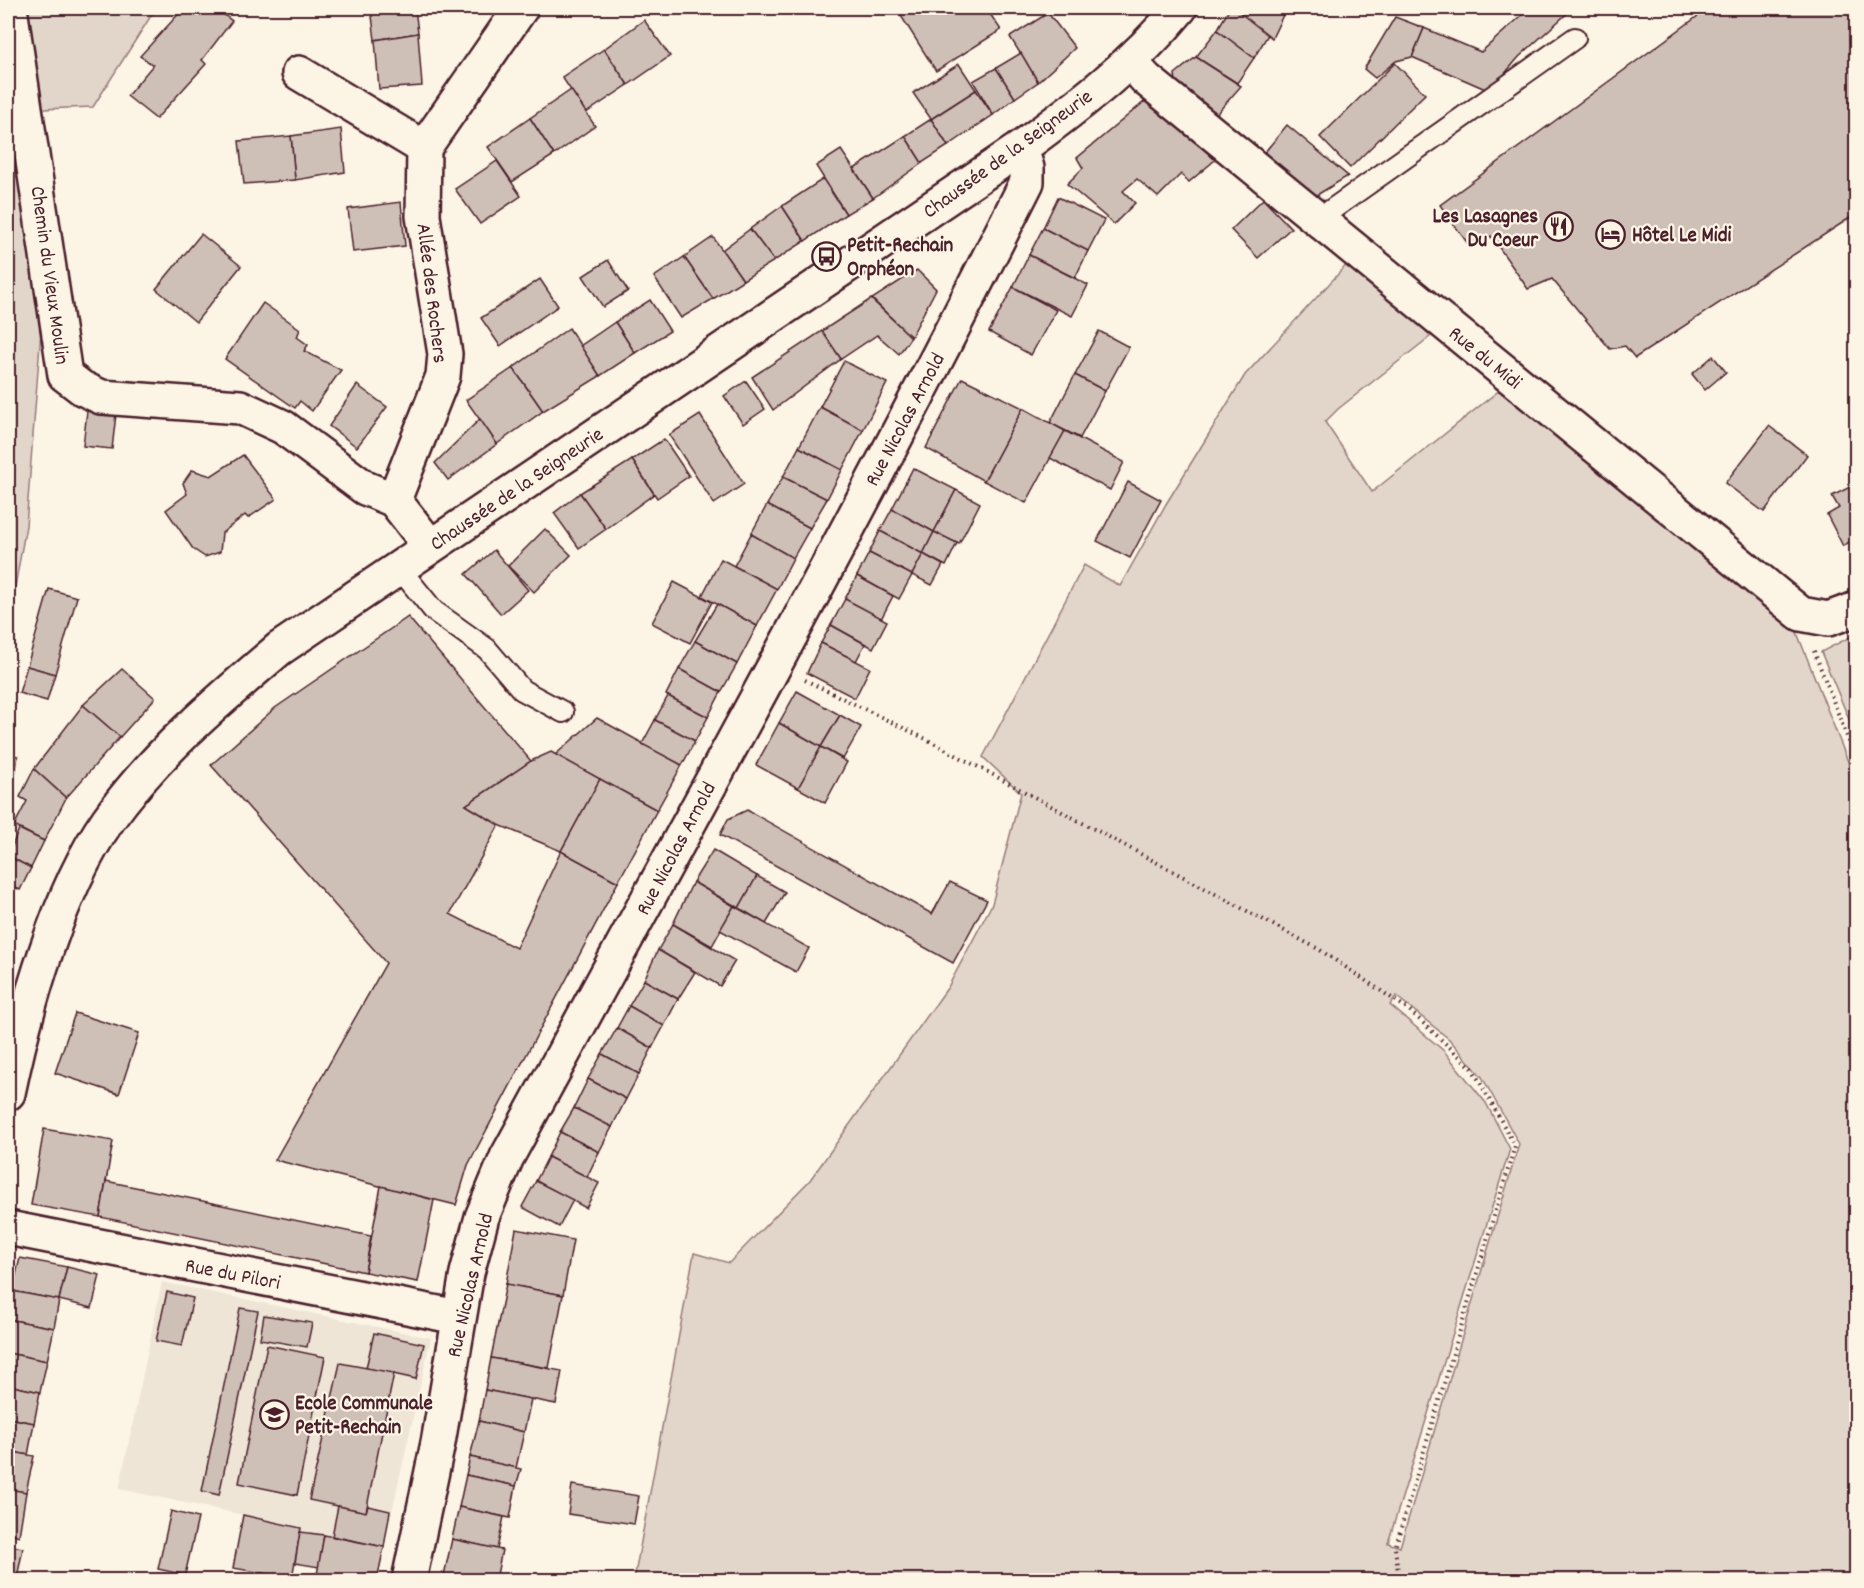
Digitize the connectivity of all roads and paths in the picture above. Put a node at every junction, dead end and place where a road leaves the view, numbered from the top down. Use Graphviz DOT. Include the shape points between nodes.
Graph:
graph roads {
  1 [pos="10,8"];
  2 [pos="521,8"];
  3 [pos="1180,8"];
  4 [pos="1575,38"];
  5 [pos="1130,61"];
  6 [pos="299,73"];
  7 [pos="424,148"];
  8 [pos="1021,148"];
  9 [pos="1317,220"];
  10 [pos="394,500"];
  11 [pos="430,546"];
  12 [pos="399,568"];
  13 [pos="1857,609"];
  14 [pos="1801,614"];
  15 [pos="774,665"];
  16 [pos="563,712"];
  17 [pos="1857,760"];
  18 [pos="8,1093"];
  19 [pos="8,1228"];
  20 [pos="458,1317"];
  21 [pos="409,1581"];
  22 [pos="1400,1581"];
  1 -- 10 [label="street, Chemin du Vieux Moulin" via="65,375 101,397 240,407 283,427 365,488"];
  2 -- 7 [label="street"];
  3 -- 5 [label="street, Chaussée de la Seigneurie"];
  4 -- 9 [label="lane"];
  5 -- 8 [label="street, Chaussée de la Seigneurie"];
  5 -- 9 [label="street, Rue du Midi" via="1146,79"];
  6 -- 7 [label="street"];
  7 -- 10 [label="street, Allée des Rochers" via="423,216 445,354 443,376"];
  8 -- 11 [label="street, Chaussée de la Seigneurie"];
  8 -- 15 [label="street, Rue Nicolas Arnold" via="1028,168 1027,182"];
  9 -- 14 [label="street, Rue du Midi"];
  10 -- 11 [label="street, Chemin du Vieux Moulin"];
  11 -- 12 [label="street, Chaussée de la Seigneurie"];
  12 -- 16 [label="lane" via="434,611 488,649 522,690"];
  12 -- 18 [label="street, Chaussée de la Seigneurie" via="279,649 236,686 136,784 107,821 55,928 20,1038"];
  13 -- 14 [label="street" via="1828,619"];
  14 -- 17 [label="path" via="1828,693"];
  15 -- 20 [label="street, Rue Nicolas Arnold" via="507,1157 482,1217"];
  15 -- 22 [label="path" via="926,739 1320,950 1408,1009 1472,1068 1515,1146 1395,1548"];
  19 -- 20 [label="street, Rue du Pilori"];
  20 -- 21 [label="street, Rue Nicolas Arnold" via="438,1443"];
}
